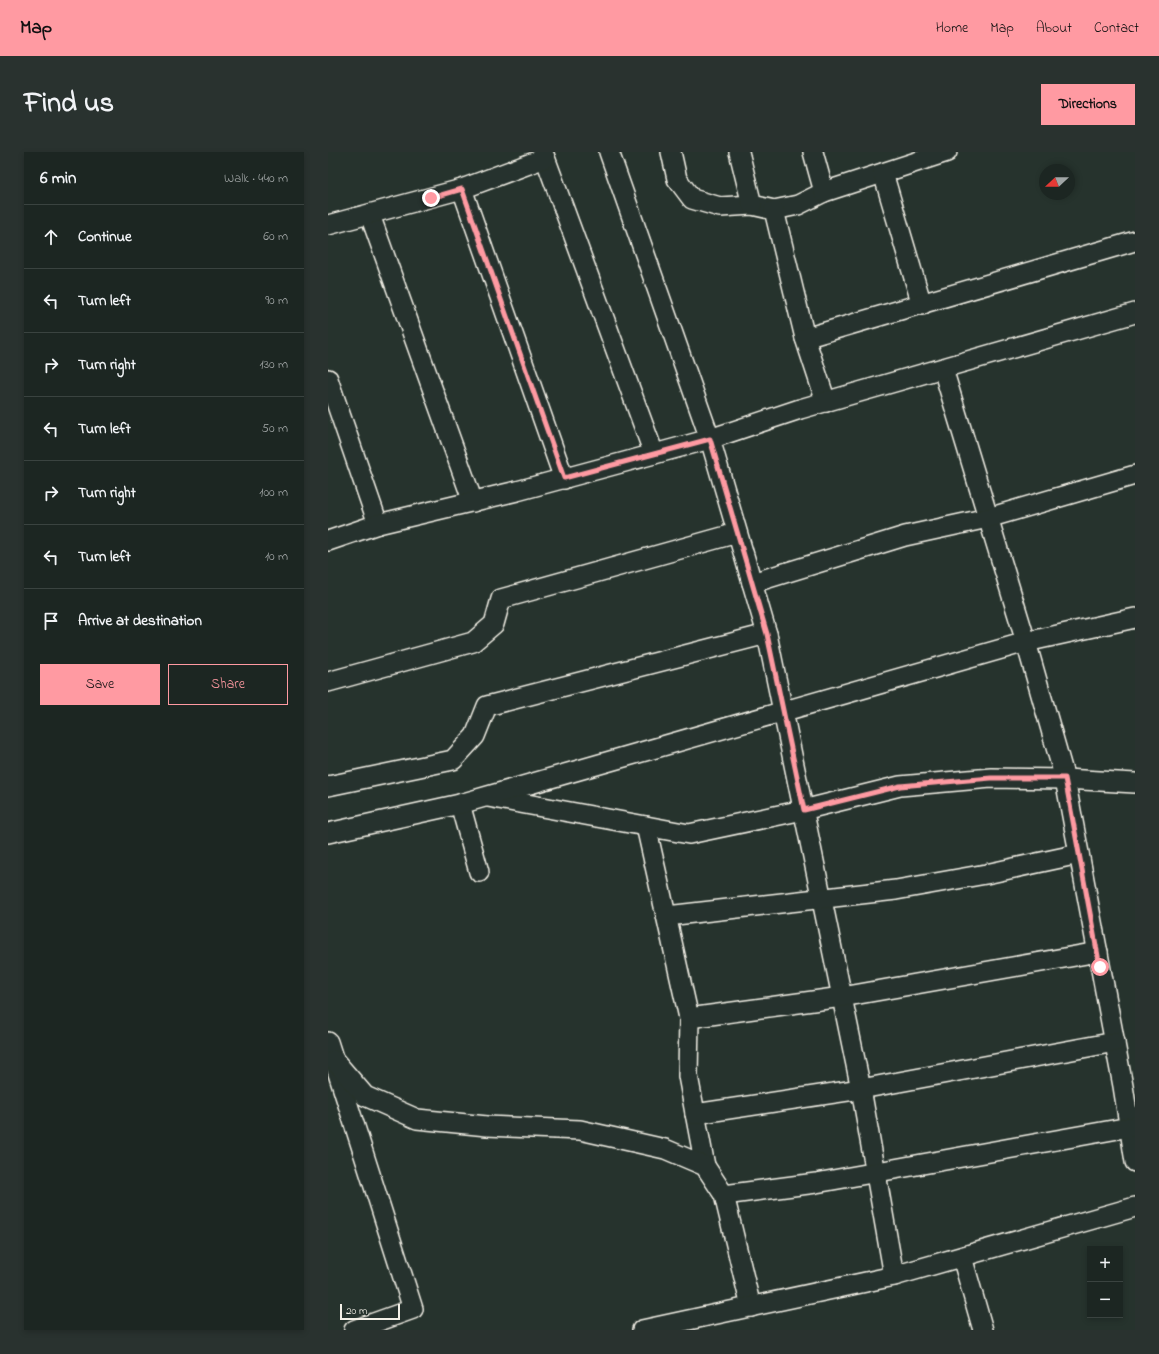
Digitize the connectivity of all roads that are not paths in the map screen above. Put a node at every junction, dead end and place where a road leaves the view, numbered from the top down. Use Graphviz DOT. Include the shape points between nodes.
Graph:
graph roads {
  1 [pos="609,152"];
  2 [pos="671,152"];
  3 [pos="739,152"];
  4 [pos="813,152"];
  5 [pos="948,152"];
  6 [pos="544,155"];
  7 [pos="883,173"];
  8 [pos="462,189"];
  9 [pos="824,192"];
  10 [pos="752,205"];
  11 [pos="774,210"];
  12 [pos="370,215"];
  13 [pos="328,225"];
  14 [pos="1135,241"];
  15 [pos="922,305"];
  16 [pos="1135,313"];
  17 [pos="805,338"];
  18 [pos="943,369"];
  19 [pos="328,379"];
  20 [pos="826,402"];
  21 [pos="710,439"];
  22 [pos="654,454"];
  23 [pos="1135,475"];
  24 [pos="564,478"];
  25 [pos="473,502"];
  26 [pos="988,518"];
  27 [pos="378,524"];
  28 [pos="737,533"];
  29 [pos="328,541"];
  30 [pos="752,583"];
  31 [pos="1135,618"];
  32 [pos="767,634"];
  33 [pos="1026,642"];
  34 [pos="328,682"];
  35 [pos="783,712"];
  36 [pos="1065,778"];
  37 [pos="1135,783"];
  38 [pos="328,786"];
  39 [pos="484,797"];
  40 [pos="460,804"];
  41 [pos="804,810"];
  42 [pos="646,826"];
  43 [pos="328,833"];
  44 [pos="1079,854"];
  45 [pos="480,872"];
  46 [pos="822,899"];
  47 [pos="667,916"];
  48 [pos="1098,952"];
  49 [pos="842,997"];
  50 [pos="689,1018"];
  51 [pos="328,1042"];
  52 [pos="1115,1042"];
  53 [pos="334,1060"];
  54 [pos="861,1089"];
  55 [pos="695,1114"];
  56 [pos="1132,1127"];
  57 [pos="1135,1162"];
  58 [pos="705,1166"];
  59 [pos="876,1173"];
  60 [pos="724,1195"];
  61 [pos="1135,1207"];
  62 [pos="962,1257"];
  63 [pos="894,1276"];
  64 [pos="751,1306"];
  65 [pos="354,1330"];
  66 [pos="642,1330"];
  67 [pos="983,1330"];
  1 -- 21 [label="street"];
  2 -- 10 [label="street" via="677,179 692,200 720,207"];
  3 -- 10 [label="street"];
  4 -- 9 [label="street"];
  5 -- 7 [label="street"];
  6 -- 8 [label="street"];
  6 -- 22 [label="street"];
  7 -- 9 [label="street"];
  7 -- 15 [label="street"];
  8 -- 12 [label="street"];
  8 -- 24 [label="street"];
  9 -- 11 [label="street" via="798,205"];
  10 -- 11 [label="street"];
  11 -- 17 [label="street"];
  12 -- 13 [label="street"];
  12 -- 25 [label="street"];
  14 -- 15 [label="street"];
  15 -- 17 [label="street"];
  16 -- 18 [label="street"];
  17 -- 20 [label="street"];
  18 -- 20 [label="street"];
  18 -- 26 [label="street"];
  19 -- 27 [label="street"];
  20 -- 21 [label="street"];
  21 -- 22 [label="street"];
  21 -- 28 [label="street"];
  22 -- 24 [label="street"];
  23 -- 26 [label="street"];
  24 -- 25 [label="street"];
  25 -- 27 [label="street"];
  26 -- 30 [label="street" via="905,536"];
  26 -- 33 [label="street"];
  27 -- 29 [label="street"];
  28 -- 30 [label="street"];
  28 -- 34 [label="street" via="501,599 494,624 473,642"];
  30 -- 32 [label="street"];
  31 -- 33 [label="street"];
  32 -- 35 [label="street"];
  32 -- 38 [label="street" via="487,706 475,736 453,760"];
  33 -- 35 [label="street"];
  33 -- 36 [label="street"];
  35 -- 39 [label="street"];
  35 -- 41 [label="street"];
  36 -- 37 [label="street"];
  36 -- 41 [label="street" via="991,778 900,786"];
  36 -- 44 [label="street"];
  39 -- 40 [label="street"];
  39 -- 42 [label="street"];
  40 -- 43 [label="street"];
  40 -- 45 [label="street"];
  41 -- 42 [label="street" via="689,834"];
  41 -- 46 [label="street"];
  42 -- 47 [label="street"];
  44 -- 46 [label="street" via="896,890"];
  44 -- 48 [label="street"];
  46 -- 47 [label="street"];
  46 -- 49 [label="street"];
  47 -- 50 [label="street"];
  48 -- 49 [label="street"];
  48 -- 52 [label="street"];
  49 -- 50 [label="street"];
  49 -- 54 [label="street"];
  50 -- 55 [label="street" via="688,1076"];
  51 -- 53 [label="street"];
  52 -- 54 [label="street"];
  52 -- 56 [label="street"];
  53 -- 58 [label="street" via="365,1096 417,1119 487,1126 580,1130 665,1149"];
  53 -- 65 [label="street" via="413,1309"];
  54 -- 55 [label="street"];
  54 -- 59 [label="street"];
  55 -- 58 [label="street"];
  56 -- 57 [label="street"];
  56 -- 59 [label="street"];
  58 -- 60 [label="street"];
  59 -- 60 [label="street"];
  59 -- 63 [label="street"];
  60 -- 64 [label="street"];
  61 -- 62 [label="street"];
  62 -- 63 [label="street"];
  62 -- 67 [label="street"];
  63 -- 64 [label="street"];
  64 -- 66 [label="street"];
}
